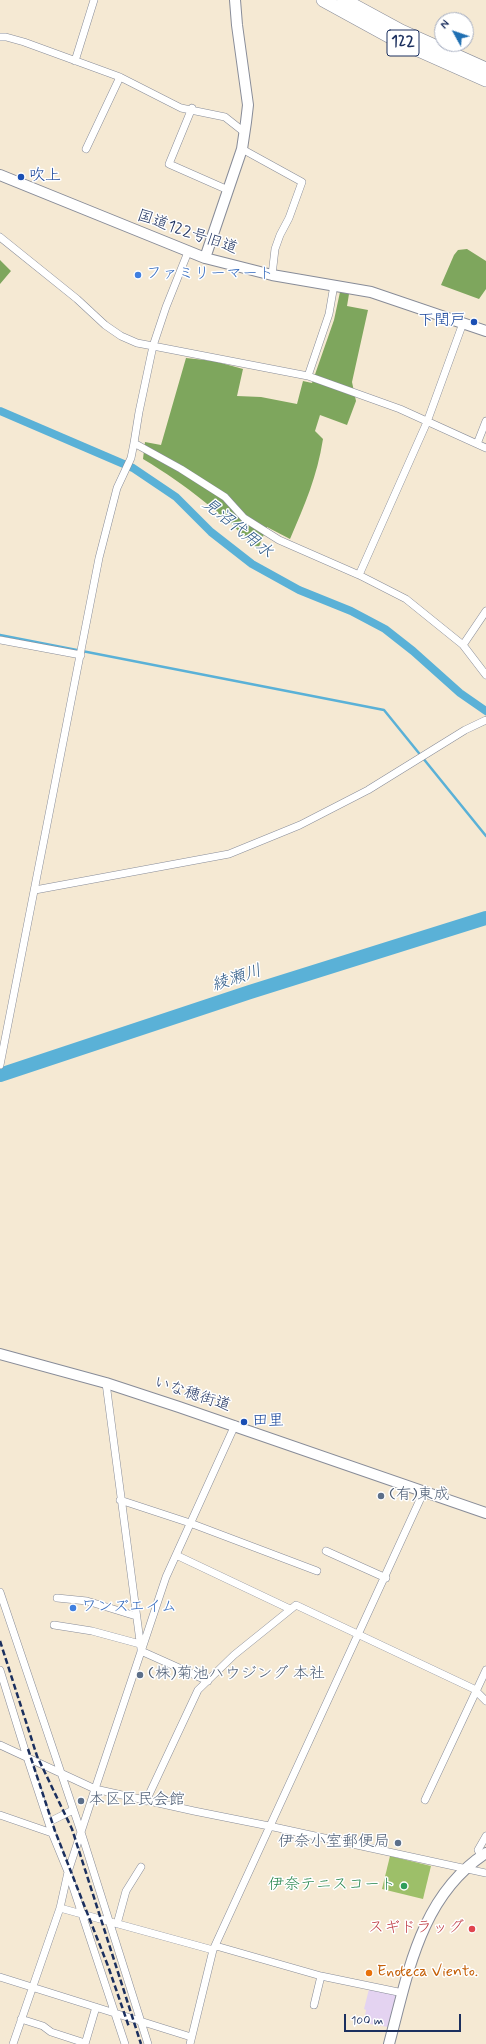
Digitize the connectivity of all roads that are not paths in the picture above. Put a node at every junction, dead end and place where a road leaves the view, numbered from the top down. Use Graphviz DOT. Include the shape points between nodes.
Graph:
graph roads {
  1 [pos="94,0"];
  2 [pos="235,0"];
  3 [pos="323,0"];
  4 [pos="344,0"];
  5 [pos="0,37"];
  6 [pos="75,61"];
  7 [pos="486,69"];
  8 [pos="120,77"];
  9 [pos="486,80"];
  10 [pos="192,108"];
  11 [pos="244,132"];
  12 [pos="86,149"];
  13 [pos="242,149"];
  14 [pos="0,175"];
  15 [pos="228,190"];
  16 [pos="0,237"];
  17 [pos="188,252"];
  18 [pos="205,258"];
  19 [pos="272,275"];
  20 [pos="334,285"];
  21 [pos="463,323"];
  22 [pos="486,331"];
  23 [pos="153,346"];
  24 [pos="308,376"];
  25 [pos="486,421"];
  26 [pos="427,422"];
  27 [pos="134,443"];
  28 [pos="477,444"];
  29 [pos="486,448"];
  30 [pos="359,575"];
  31 [pos="486,611"];
  32 [pos="0,640"];
  33 [pos="463,645"];
  34 [pos="81,655"];
  35 [pos="486,675"];
  36 [pos="486,720"];
  37 [pos="35,890"];
  38 [pos="1,1057"];
  39 [pos="0,1065"];
  40 [pos="0,1354"];
  41 [pos="106,1383"];
  42 [pos="235,1426"];
  43 [pos="424,1491"];
  44 [pos="120,1500"];
  45 [pos="486,1513"];
  46 [pos="190,1523"];
  47 [pos="326,1551"];
  48 [pos="176,1555"];
  49 [pos="317,1571"];
  50 [pos="386,1578"];
  51 [pos="0,1592"];
  52 [pos="57,1598"];
  53 [pos="290,1609"];
  54 [pos="136,1616"];
  55 [pos="54,1625"];
  56 [pos="359,1634"];
  57 [pos="141,1647"];
  58 [pos="0,1670"];
  59 [pos="486,1670"];
  60 [pos="208,1681"];
  61 [pos="477,1690"];
  62 [pos="486,1701"];
  63 [pos="0,1745"];
  64 [pos="27,1757"];
  65 [pos="61,1774"];
  66 [pos="95,1789"];
  67 [pos="425,1800"];
  68 [pos="146,1801"];
  69 [pos="73,1810"];
  70 [pos="0,1815"];
  71 [pos="49,1822"];
  72 [pos="269,1826"];
  73 [pos="81,1832"];
  74 [pos="52,1833"];
  75 [pos="486,1836"];
  76 [pos="484,1854"];
  77 [pos="141,1867"];
  78 [pos="466,1868"];
  79 [pos="68,1872"];
  80 [pos="486,1873"];
  81 [pos="60,1908"];
  82 [pos="82,1914"];
  83 [pos="114,1923"];
  84 [pos="214,1948"];
  85 [pos="322,1976"];
  86 [pos="0,1977"];
  87 [pos="32,1986"];
  88 [pos="403,1993"];
  89 [pos="314,2005"];
  90 [pos="96,2007"];
  91 [pos="115,2013"];
  92 [pos="21,2019"];
  93 [pos="141,2022"];
  94 [pos="190,2040"];
  95 [pos="85,2043"];
  96 [pos="13,2044"];
  97 [pos="125,2044"];
  98 [pos="148,2044"];
  99 [pos="389,2044"];
  1 -- 6 [label="street"];
  2 -- 11 [label="street" via="236,25 248,105"];
  3 -- 9 [label="highway, 122" via="396,40"];
  4 -- 7 [label="highway, 122" via="401,31"];
  5 -- 6 [label="street" via="24,42"];
  6 -- 8 [label="street"];
  8 -- 10 [label="street" via="181,108"];
  8 -- 12 [label="street"];
  10 -- 11 [label="street" via="225,116"];
  10 -- 15 [label="street" via="169,164"];
  11 -- 13 [label="street"];
  13 -- 15 [label="street"];
  13 -- 19 [label="street" via="302,182 277,242"];
  14 -- 17 [label="street, 国道122号旧道"];
  15 -- 18 [label="street"];
  16 -- 23 [label="street" via="105,325 121,336"];
  17 -- 18 [label="street, 国道122号旧道"];
  17 -- 23 [label="street"];
  18 -- 19 [label="street, 国道122号旧道"];
  19 -- 20 [label="street, 国道122号旧道"];
  20 -- 21 [label="street, 国道122号旧道" via="371,292"];
  20 -- 24 [label="street" via="329,314"];
  21 -- 22 [label="street, 国道122号旧道"];
  21 -- 26 [label="street"];
  23 -- 24 [label="street"];
  23 -- 27 [label="street"];
  24 -- 26 [label="street" via="400,409"];
  25 -- 28 [label="street"];
  26 -- 28 [label="street"];
  26 -- 30 [label="street"];
  27 -- 30 [label="street" via="225,497 244,518 279,540"];
  27 -- 34 [label="street" via="130,460 117,488 98,558"];
  28 -- 29 [label="street"];
  30 -- 33 [label="street" via="406,599"];
  31 -- 33 [label="street"];
  32 -- 34 [label="street"];
  33 -- 35 [label="street"];
  34 -- 37 [label="street"];
  36 -- 37 [label="street" via="465,730 368,790 300,825 229,854"];
  37 -- 38 [label="street"];
  38 -- 39 [label="street"];
  40 -- 41 [label="street, いな穂街道"];
  41 -- 42 [label="street, いな穂街道"];
  41 -- 44 [label="street"];
  42 -- 43 [label="street, いな穂街道"];
  42 -- 46 [label="street"];
  43 -- 45 [label="street, いな穂街道"];
  43 -- 50 [label="street"];
  44 -- 46 [label="street"];
  44 -- 54 [label="street"];
  46 -- 48 [label="street"];
  46 -- 49 [label="street"];
  47 -- 50 [label="street"];
  48 -- 53 [label="street"];
  48 -- 57 [label="street"];
  50 -- 56 [label="street"];
  51 -- 65 [label="street"];
  52 -- 54 [label="street" via="87,1601"];
  53 -- 56 [label="street" via="296,1605"];
  53 -- 60 [label="street" via="234,1655"];
  54 -- 57 [label="street"];
  55 -- 57 [label="street" via="92,1631"];
  56 -- 61 [label="street"];
  56 -- 72 [label="street"];
  57 -- 60 [label="street"];
  57 -- 66 [label="street"];
  58 -- 64 [label="street"];
  59 -- 61 [label="street"];
  60 -- 68 [label="street" via="198,1690"];
  61 -- 62 [label="street"];
  61 -- 67 [label="street"];
  63 -- 64 [label="street"];
  64 -- 65 [label="street"];
  64 -- 71 [label="street"];
  65 -- 66 [label="street"];
  65 -- 69 [label="street"];
  66 -- 68 [label="street"];
  66 -- 73 [label="street"];
  68 -- 72 [label="street"];
  69 -- 71 [label="street"];
  69 -- 73 [label="street"];
  70 -- 74 [label="street"];
  71 -- 74 [label="street"];
  72 -- 78 [label="street"];
  72 -- 84 [label="street"];
  73 -- 79 [label="street"];
  73 -- 83 [label="street"];
  74 -- 79 [label="street"];
  75 -- 76 [label="street" via="478,1850"];
  76 -- 78 [label="street"];
  77 -- 83 [label="street" via="126,1891"];
  78 -- 80 [label="street"];
  78 -- 88 [label="street" via="441,1896 427,1920 418,1940"];
  79 -- 81 [label="street"];
  79 -- 82 [label="street"];
  81 -- 82 [label="street"];
  81 -- 87 [label="street"];
  82 -- 83 [label="street"];
  82 -- 91 [label="street"];
  83 -- 84 [label="street"];
  83 -- 93 [label="street"];
  84 -- 85 [label="street"];
  84 -- 94 [label="street"];
  85 -- 88 [label="street"];
  85 -- 89 [label="street"];
  86 -- 87 [label="street"];
  87 -- 90 [label="street"];
  87 -- 92 [label="street"];
  88 -- 99 [label="street"];
  90 -- 91 [label="street"];
  90 -- 95 [label="street"];
  91 -- 93 [label="street"];
  91 -- 97 [label="street"];
  92 -- 95 [label="street"];
  92 -- 96 [label="street"];
  93 -- 94 [label="street"];
  93 -- 98 [label="street"];
}
